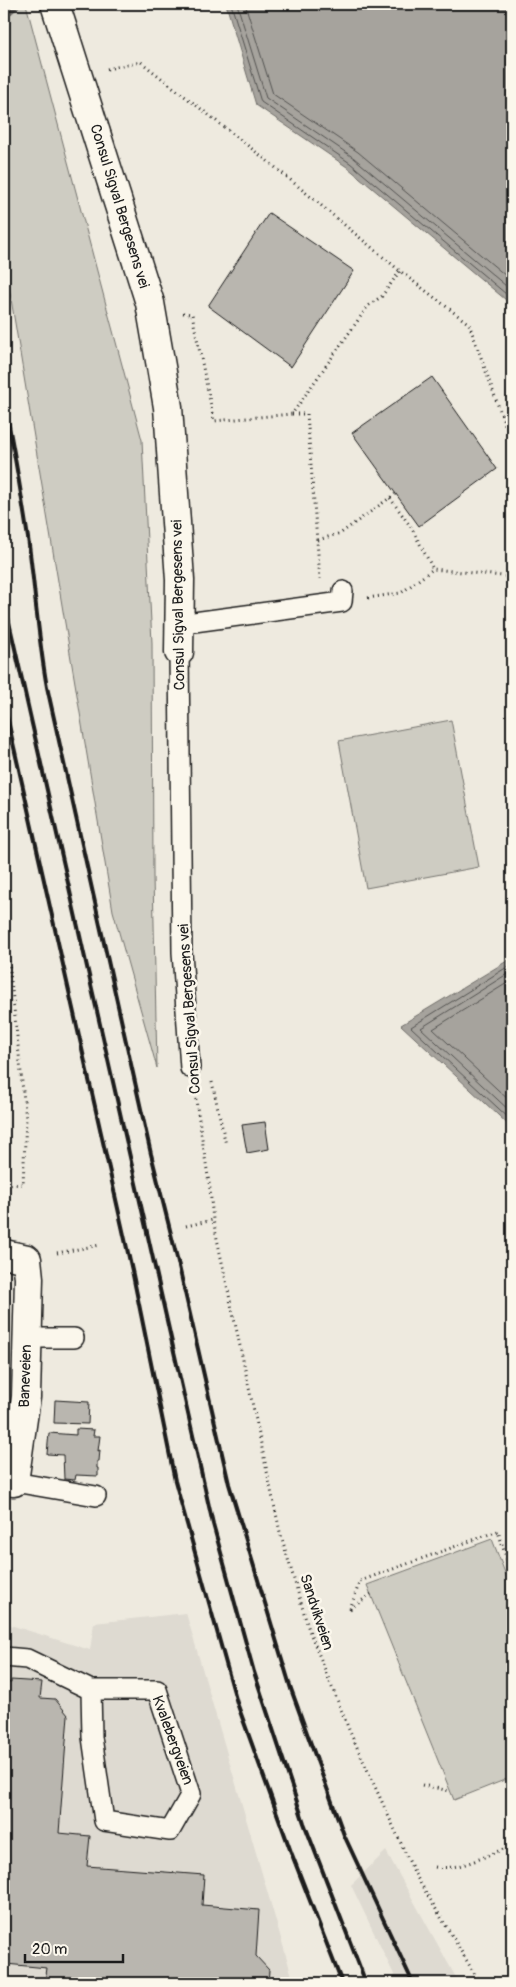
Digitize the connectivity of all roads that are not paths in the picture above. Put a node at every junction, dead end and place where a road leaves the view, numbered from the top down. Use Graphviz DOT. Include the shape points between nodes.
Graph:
graph roads {
  1 [pos="55,4"];
  2 [pos="343,597"];
  3 [pos="179,624"];
  4 [pos="179,652"];
  5 [pos="190,1068"];
  6 [pos="15,1256"];
  7 [pos="27,1338"];
  8 [pos="74,1338"];
  9 [pos="9,1481"];
  10 [pos="96,1496"];
  11 [pos="4,1657"];
  12 [pos="90,1690"];
  1 -- 3 [label="street, Consul Sigval Bergesens vei" via="150,303 168,407 180,580"];
  2 -- 3 [label="lane"];
  3 -- 4 [label="street, Consul Sigval Bergesens vei"];
  4 -- 5 [label="lane, Consul Sigval Bergesens vei" via="182,952"];
  6 -- 7 [label="street, Baneveien" via="29,1278"];
  7 -- 8 [label="lane"];
  7 -- 9 [label="street, Baneveien" via="26,1397"];
  9 -- 10 [label="lane"];
  11 -- 12 [label="lane, Kvalebergveien" via="27,1659"];
  12 -- 12 [label="lane, Kvalebergveien" via="92,1737 104,1821 170,1831 191,1794 157,1690"];
}
